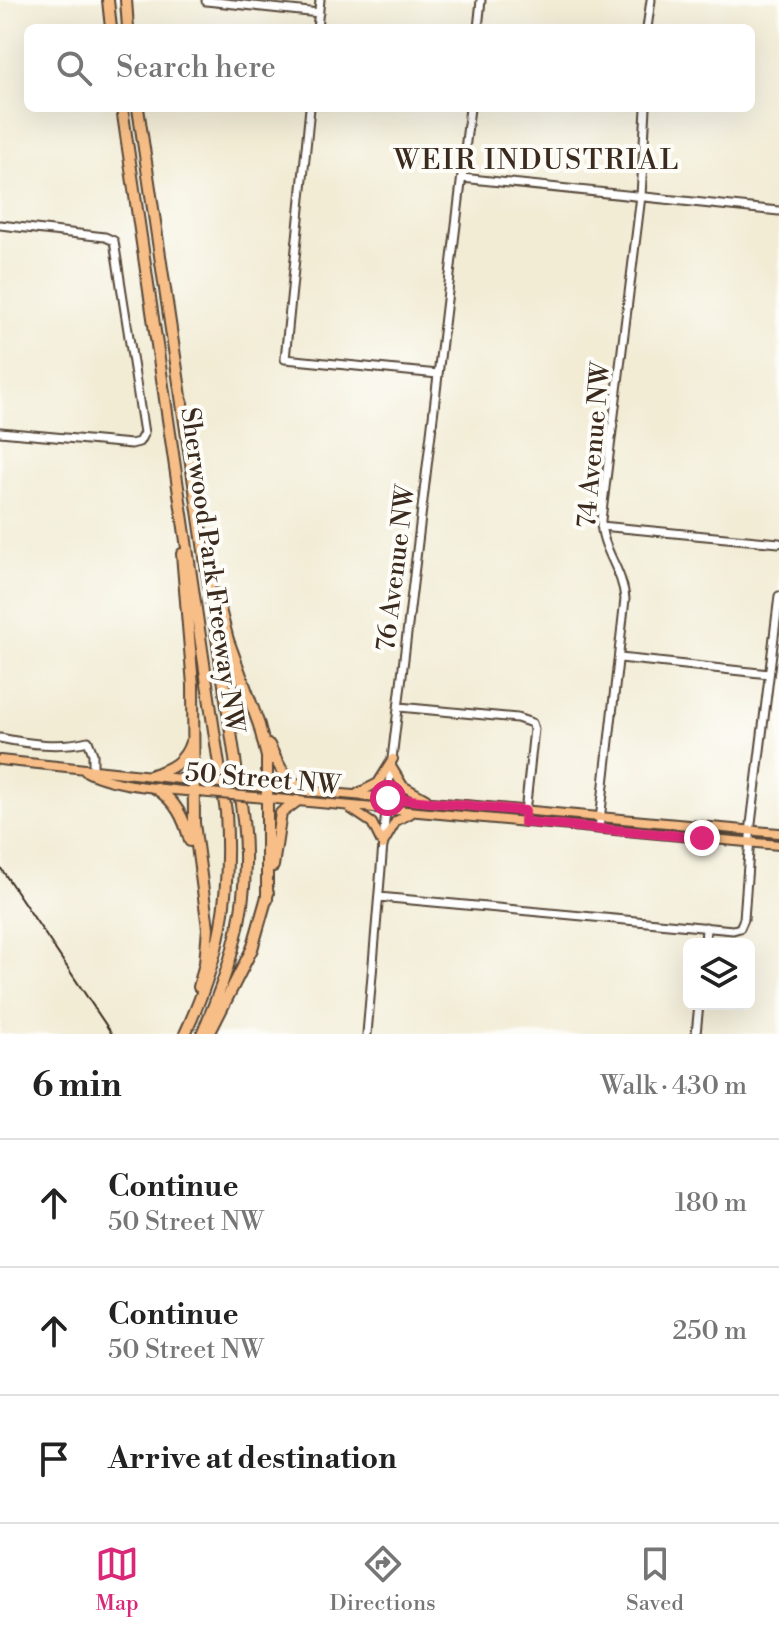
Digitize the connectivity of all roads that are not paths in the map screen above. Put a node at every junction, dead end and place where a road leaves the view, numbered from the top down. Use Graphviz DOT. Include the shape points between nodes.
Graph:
graph roads {
  1 [pos="108,0"];
  2 [pos="126,0"];
  3 [pos="320,0"];
  4 [pos="481,0"];
  5 [pos="651,0"];
  6 [pos="206,1"];
  7 [pos="319,13"];
  8 [pos="111,24"];
  9 [pos="128,24"];
  10 [pos="318,24"];
  11 [pos="478,24"];
  12 [pos="648,24"];
  13 [pos="123,112"];
  14 [pos="139,112"];
  15 [pos="310,112"];
  16 [pos="470,112"];
  17 [pos="646,112"];
  18 [pos="462,178"];
  19 [pos="641,196"];
  20 [pos="779,211"];
  21 [pos="0,225"];
  22 [pos="438,374"];
  23 [pos="0,432"];
  24 [pos="183,518"];
  25 [pos="601,526"];
  26 [pos="779,543"];
  27 [pos="205,563"];
  28 [pos="779,596"];
  29 [pos="620,658"];
  30 [pos="769,674"];
  31 [pos="399,707"];
  32 [pos="259,725"];
  33 [pos="193,732"];
  34 [pos="0,738"];
  35 [pos="0,760"];
  36 [pos="392,764"];
  37 [pos="92,773"];
  38 [pos="152,775"];
  39 [pos="194,786"];
  40 [pos="155,788"];
  41 [pos="310,791"];
  42 [pos="268,793"];
  43 [pos="352,795"];
  44 [pos="388,798"];
  45 [pos="297,801"];
  46 [pos="434,802"];
  47 [pos="343,806"];
  48 [pos="386,809"];
  49 [pos="525,811"];
  50 [pos="415,812"];
  51 [pos="601,817"];
  52 [pos="524,822"];
  53 [pos="599,829"];
  54 [pos="751,830"];
  55 [pos="779,833"];
  56 [pos="752,843"];
  57 [pos="384,844"];
  58 [pos="779,845"];
  59 [pos="198,860"];
  60 [pos="379,897"];
  61 [pos="267,900"];
  62 [pos="706,927"];
  63 [pos="705,938"];
  64 [pos="698,1010"];
  65 [pos="183,1034"];
  66 [pos="202,1034"];
  67 [pos="209,1034"];
  68 [pos="367,1034"];
  69 [pos="696,1034"];
  1 -- 8 [label="highway"];
  2 -- 9 [label="highway"];
  3 -- 7 [label="street"];
  4 -- 11 [label="street"];
  5 -- 12 [label="street"];
  6 -- 7 [label="street"];
  7 -- 10 [label="street"];
  13 -- 24 [label="highway, Sherwood Park Freeway NW"];
  14 -- 27 [label="highway, Sherwood Park Freeway NW"];
  15 -- 22 [label="street" via="285,359"];
  16 -- 18 [label="street, 76 Avenue NW"];
  17 -- 19 [label="street, 74 Avenue NW"];
  18 -- 19 [label="street"];
  18 -- 22 [label="street, 76 Avenue NW"];
  19 -- 20 [label="street"];
  19 -- 25 [label="street, 74 Avenue NW"];
  21 -- 23 [label="street" via="114,241 144,429 141,440 131,444"];
  22 -- 31 [label="street, 76 Avenue NW"];
  24 -- 33 [label="highway"];
  24 -- 65 [label="highway, Sherwood Park Freeway NW" via="221,773 228,861 221,937 202,997"];
  25 -- 26 [label="street"];
  25 -- 29 [label="street, 74 Avenue NW" via="624,590"];
  27 -- 32 [label="highway"];
  27 -- 66 [label="highway, Sherwood Park Freeway NW" via="242,812 245,866 234,948"];
  28 -- 30 [label="street"];
  29 -- 30 [label="street"];
  29 -- 51 [label="street, 74 Avenue NW"];
  30 -- 54 [label="street"];
  31 -- 36 [label="street, 76 Avenue NW"];
  31 -- 49 [label="street" via="532,723"];
  32 -- 41 [label="highway" via="290,782"];
  32 -- 42 [label="highway"];
  33 -- 38 [label="highway" via="185,756"];
  33 -- 39 [label="highway"];
  34 -- 37 [label="street" via="69,745 88,741"];
  35 -- 37 [label="main road, 50 Street NW"];
  36 -- 43 [label="main road" via="378,783"];
  36 -- 44 [label="street, 76 Avenue NW"];
  36 -- 46 [label="main road" via="403,786"];
  37 -- 38 [label="main road, 50 Street NW"];
  37 -- 40 [label="main road, 50 Street NW"];
  38 -- 39 [label="main road, 50 Street NW"];
  39 -- 40 [label="main road, 50 Street NW"];
  39 -- 42 [label="main road, 50 Street NW, bridge" via="253,786"];
  39 -- 42 [label="main road, 50 Street NW, bridge" via="209,793"];
  39 -- 59 [label="highway"];
  40 -- 59 [label="highway" via="184,818"];
  41 -- 42 [label="main road, 50 Street NW"];
  41 -- 43 [label="main road, 50 Street NW"];
  42 -- 45 [label="main road, 50 Street NW"];
  42 -- 61 [label="highway"];
  43 -- 44 [label="main road, 50 Street NW"];
  44 -- 46 [label="main road, 50 Street NW"];
  44 -- 48 [label="street, 76 Avenue NW"];
  45 -- 47 [label="main road, 50 Street NW"];
  45 -- 61 [label="highway" via="279,818"];
  46 -- 49 [label="main road, 50 Street NW"];
  47 -- 48 [label="main road, 50 Street NW"];
  47 -- 57 [label="main road" via="369,819"];
  48 -- 50 [label="main road, 50 Street NW"];
  48 -- 57 [label="street, 76 Avenue NW"];
  49 -- 51 [label="main road, 50 Street NW"];
  49 -- 52 [label="street"];
  50 -- 52 [label="main road, 50 Street NW"];
  50 -- 57 [label="main road" via="396,821"];
  51 -- 53 [label="street, 74 Avenue NW"];
  51 -- 54 [label="main road, 50 Street NW"];
  52 -- 53 [label="main road, 50 Street NW"];
  53 -- 56 [label="main road, 50 Street NW"];
  54 -- 55 [label="main road, 50 Street NW"];
  54 -- 56 [label="street"];
  56 -- 58 [label="main road, 50 Street NW"];
  56 -- 62 [label="street" via="740,928"];
  57 -- 60 [label="street, 76 Avenue NW"];
  59 -- 65 [label="highway" via="207,952"];
  60 -- 62 [label="street"];
  60 -- 68 [label="street, 76 Avenue NW"];
  61 -- 67 [label="highway" via="252,949"];
  62 -- 63 [label="street"];
  64 -- 69 [label="street"];
}
